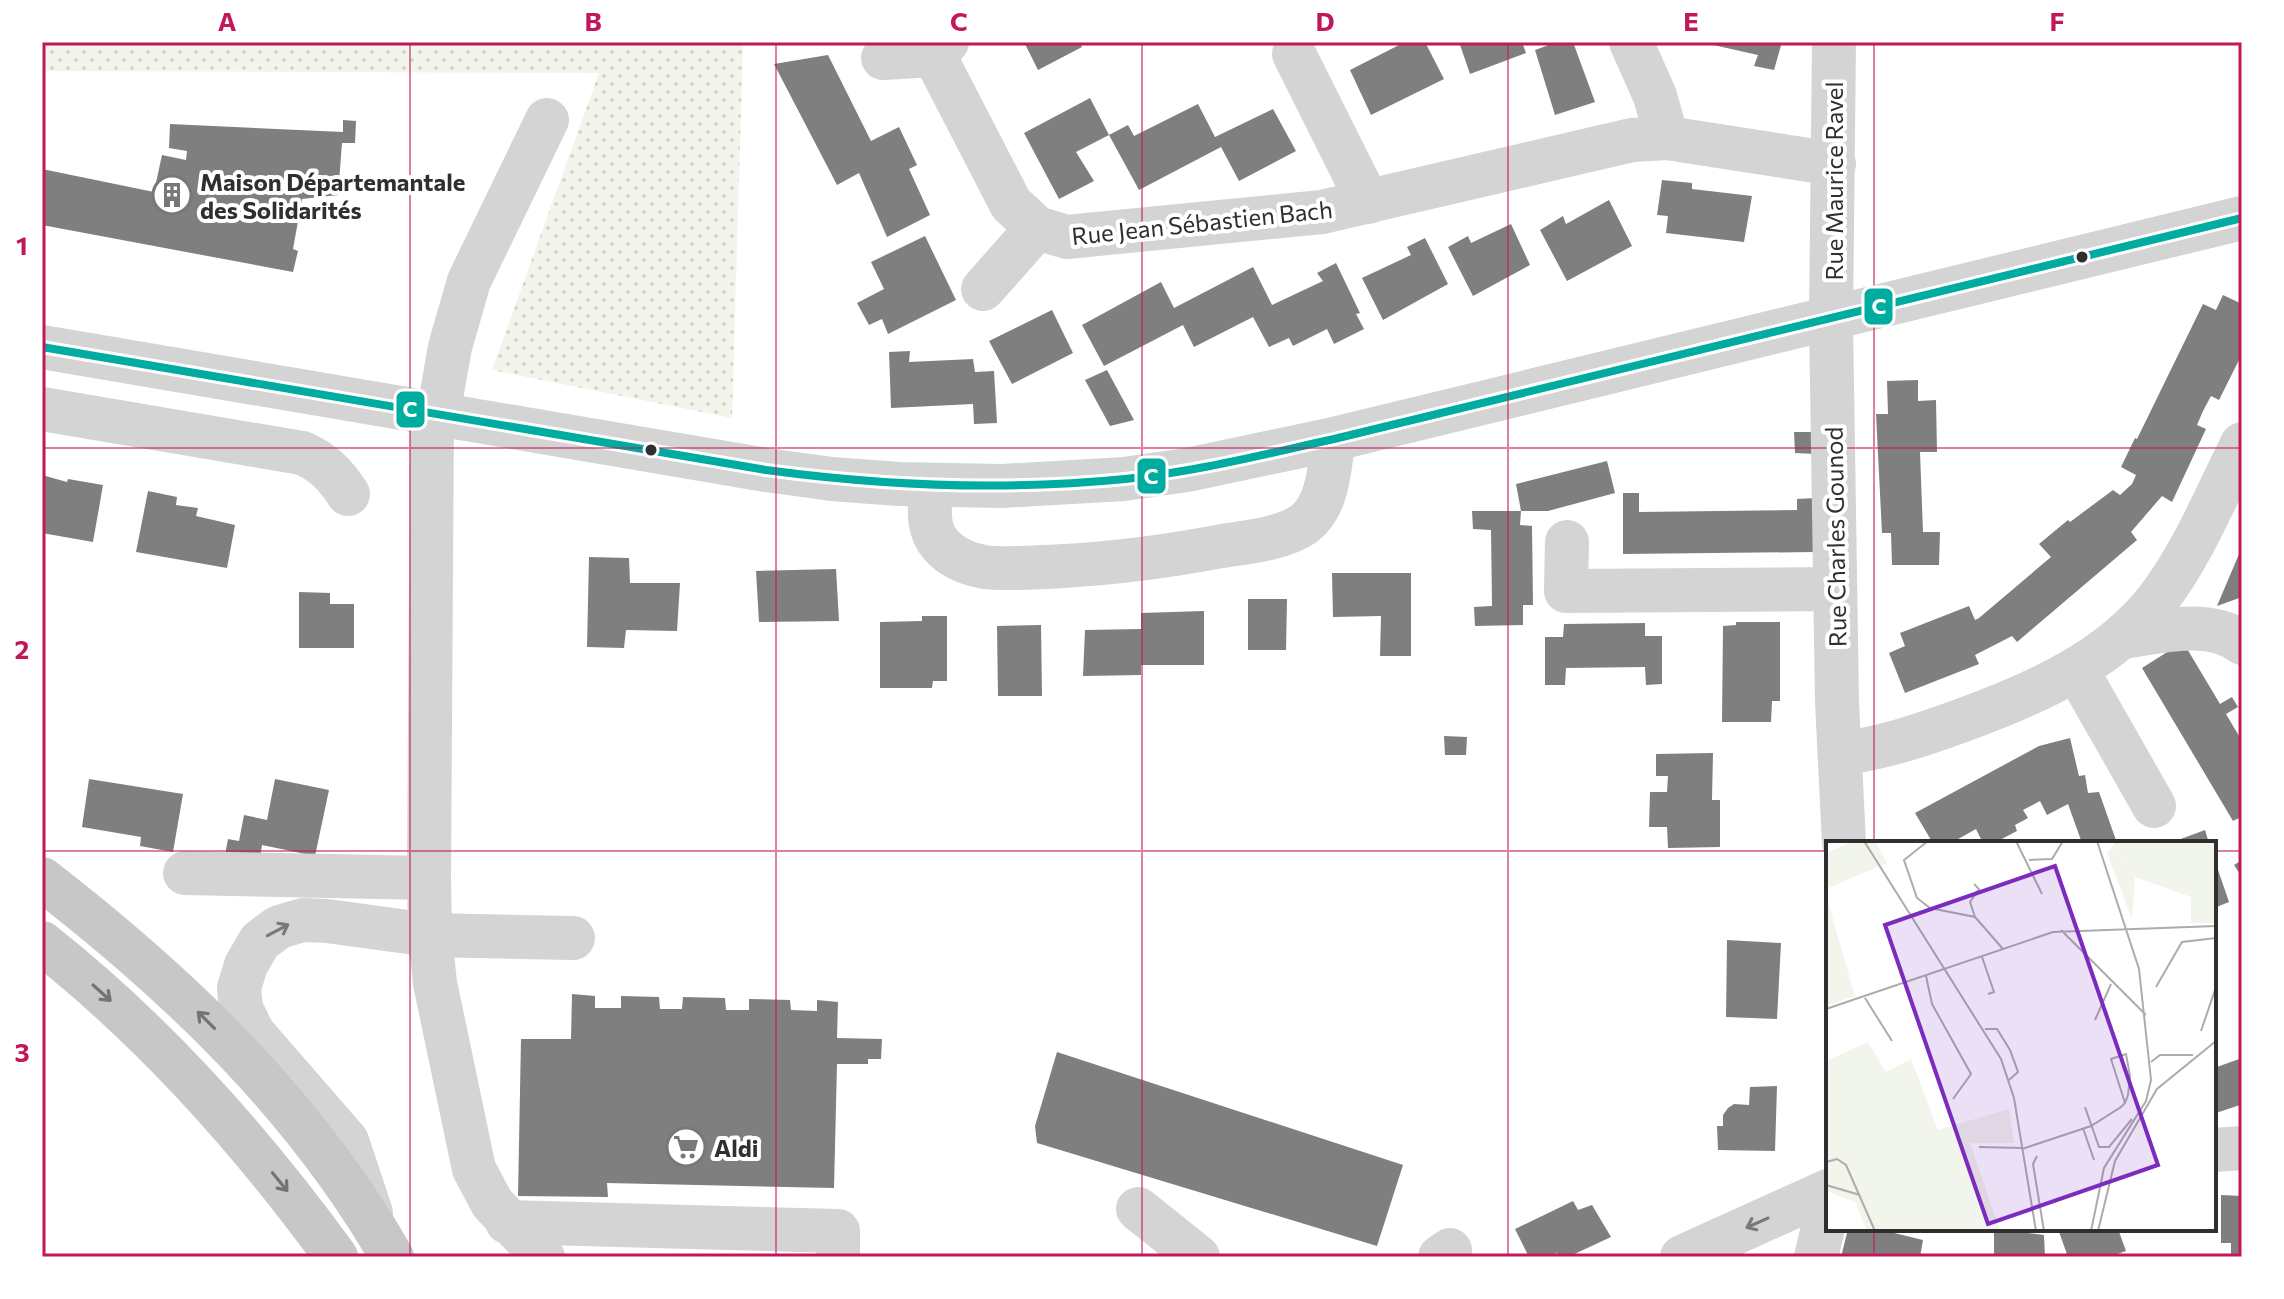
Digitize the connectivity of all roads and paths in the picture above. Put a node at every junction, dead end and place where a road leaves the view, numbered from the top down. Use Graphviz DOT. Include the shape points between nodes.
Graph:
graph roads {
  1 [pos="1631,42"];
  2 [pos="1834,42"];
  3 [pos="940,48"];
  4 [pos="1285,50"];
  5 [pos="883,58"];
  6 [pos="547,120"];
  7 [pos="1667,138"];
  8 [pos="1834,164"];
  9 [pos="1368,202"];
  10 [pos="2242,218"];
  11 [pos="1037,228"];
  12 [pos="983,289"];
  13 [pos="1831,320"];
  14 [pos="42,347"];
  15 [pos="42,409"];
  16 [pos="435,414"];
  17 [pos="1334,439"];
  18 [pos="2242,444"];
  19 [pos="931,486"];
  20 [pos="348,494"];
  21 [pos="1567,542"];
  22 [pos="1835,589"];
  23 [pos="2123,637"];
  24 [pos="2242,643"];
  25 [pos="2076,669"];
  26 [pos="1840,754"];
  27 [pos="2154,806"];
  28 [pos="1844,841"];
  29 [pos="185,873"];
  30 [pos="429,878"];
  31 [pos="42,879"];
  32 [pos="430,935"];
  33 [pos="573,938"];
  34 [pos="42,943"];
  35 [pos="295,1099"];
  36 [pos="247,1142"];
  37 [pos="2242,1148"];
  38 [pos="2216,1150"];
  39 [pos="1826,1192"];
  40 [pos="1138,1209"];
  41 [pos="1826,1215"];
  42 [pos="507,1222"];
  43 [pos="384,1244"];
  44 [pos="336,1257"];
  45 [pos="543,1257"];
  46 [pos="838,1257"];
  47 [pos="1198,1257"];
  48 [pos="1682,1257"];
  49 [pos="1816,1257"];
  1 -- 7 [label="street"];
  2 -- 8 [label="street, Rue Maurice Ravel"];
  3 -- 5 [label="street"];
  3 -- 11 [label="street, Rue Jean Sébastien Bach" via="1011,204"];
  4 -- 9 [label="street, Rue Jean Sébastien Bach"];
  6 -- 16 [label="street" via="469,281"];
  7 -- 8 [label="street, Rue Jean Sébastien Bach"];
  7 -- 9 [label="street, Rue Jean Sébastien Bach" via="1632,140"];
  8 -- 13 [label="street, Rue Maurice Ravel"];
  9 -- 11 [label="street, Rue Jean Sébastien Bach" via="1307,215 1078,237"];
  10 -- 13 [label="street"];
  11 -- 12 [label="street, Rue Jean Sébastien Bach"];
  13 -- 17 [label="street"];
  13 -- 22 [label="street, Rue Charles Gounod"];
  14 -- 16 [label="street"];
  15 -- 20 [label="street" via="302,453 326,467"];
  16 -- 19 [label="street" via="777,472"];
  16 -- 30 [label="street"];
  17 -- 19 [label="street" via="1124,479"];
  17 -- 19 [label="street" via="1323,499 1305,523 1257,540 1136,560 1016,569 966,562 932,532"];
  18 -- 23 [label="street" via="2175,575"];
  21 -- 22 [label="street" via="1566,591"];
  22 -- 26 [label="street, Rue Charles Gounod"];
  23 -- 24 [label="street" via="2199,629"];
  23 -- 25 [label="street"];
  25 -- 26 [label="street" via="2010,703 1888,746"];
  25 -- 27 [label="street"];
  26 -- 28 [label="street, Rue Charles Gounod"];
  29 -- 30 [label="street"];
  30 -- 32 [label="street"];
  35 -- 31 [label="main road, one-way" via="259,1073 105,928"];
  32 -- 33 [label="street"];
  35 -- 32 [label="street, one-way" via="241,1008 242,976 260,941 279,927 303,920"];
  32 -- 42 [label="street" via="440,1012 474,1169"];
  34 -- 36 [label="main road, one-way" via="132,1019"];
  35 -- 36 [label="street"];
  35 -- 43 [label="main road"];
  36 -- 44 [label="main road, one-way"];
  37 -- 38 [label="street"];
  39 -- 48 [label="street, one-way"];
  40 -- 47 [label="street"];
  41 -- 49 [label="street"];
  42 -- 45 [label="street"];
  42 -- 46 [label="street" via="838,1231"];
}
